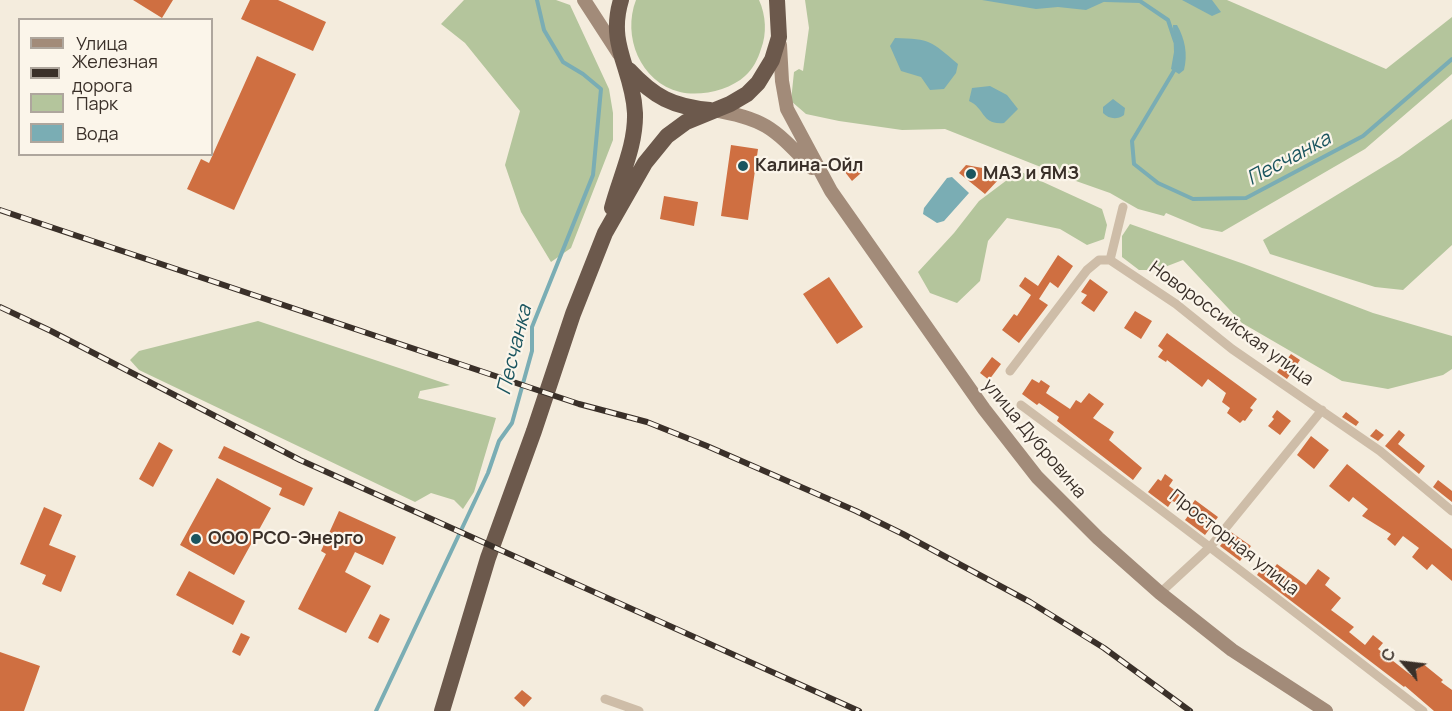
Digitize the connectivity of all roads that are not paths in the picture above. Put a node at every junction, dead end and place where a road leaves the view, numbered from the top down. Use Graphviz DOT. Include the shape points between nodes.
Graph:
graph roads {
  1 [pos="584,0"];
  2 [pos="621,0"];
  3 [pos="771,0"];
  4 [pos="778,8"];
  5 [pos="779,37"];
  6 [pos="623,61"];
  7 [pos="711,110"];
  8 [pos="826,182"];
  9 [pos="1124,207"];
  10 [pos="606,232"];
  11 [pos="1110,260"];
  12 [pos="1010,371"];
  13 [pos="1022,405"];
  14 [pos="1322,410"];
  15 [pos="1452,512"];
  16 [pos="1211,546"];
  17 [pos="1160,593"];
  18 [pos="605,699"];
  19 [pos="442,711"];
  20 [pos="639,711"];
  21 [pos="1326,711"];
  22 [pos="1423,711"];
  1 -- 6 [label="main road"];
  2 -- 6 [label="highway" via="616,30"];
  3 -- 4 [label="highway"];
  4 -- 5 [label="highway"];
  5 -- 7 [label="highway" via="772,60 758,83 730,104"];
  5 -- 8 [label="main road" via="787,109"];
  6 -- 7 [label="highway" via="643,85 666,101"];
  6 -- 10 [label="highway" via="634,101 634,133"];
  7 -- 8 [label="main road" via="754,119 771,128"];
  7 -- 10 [label="highway" via="686,122 659,144"];
  8 -- 17 [label="main road, улица Дубровина" via="984,409 1037,477"];
  9 -- 11 [label="street"];
  10 -- 19 [label="highway" via="573,314 488,558"];
  11 -- 12 [label="street" via="1100,260 1087,270"];
  11 -- 14 [label="street, Новороссийская улица"];
  13 -- 16 [label="street, Просторная улица"];
  14 -- 15 [label="street, Новороссийская улица" via="1380,451"];
  14 -- 16 [label="street"];
  16 -- 17 [label="street"];
  16 -- 22 [label="street, Просторная улица"];
  17 -- 21 [label="main road, улица Дубровина" via="1232,650"];
  18 -- 20 [label="street"];
}
